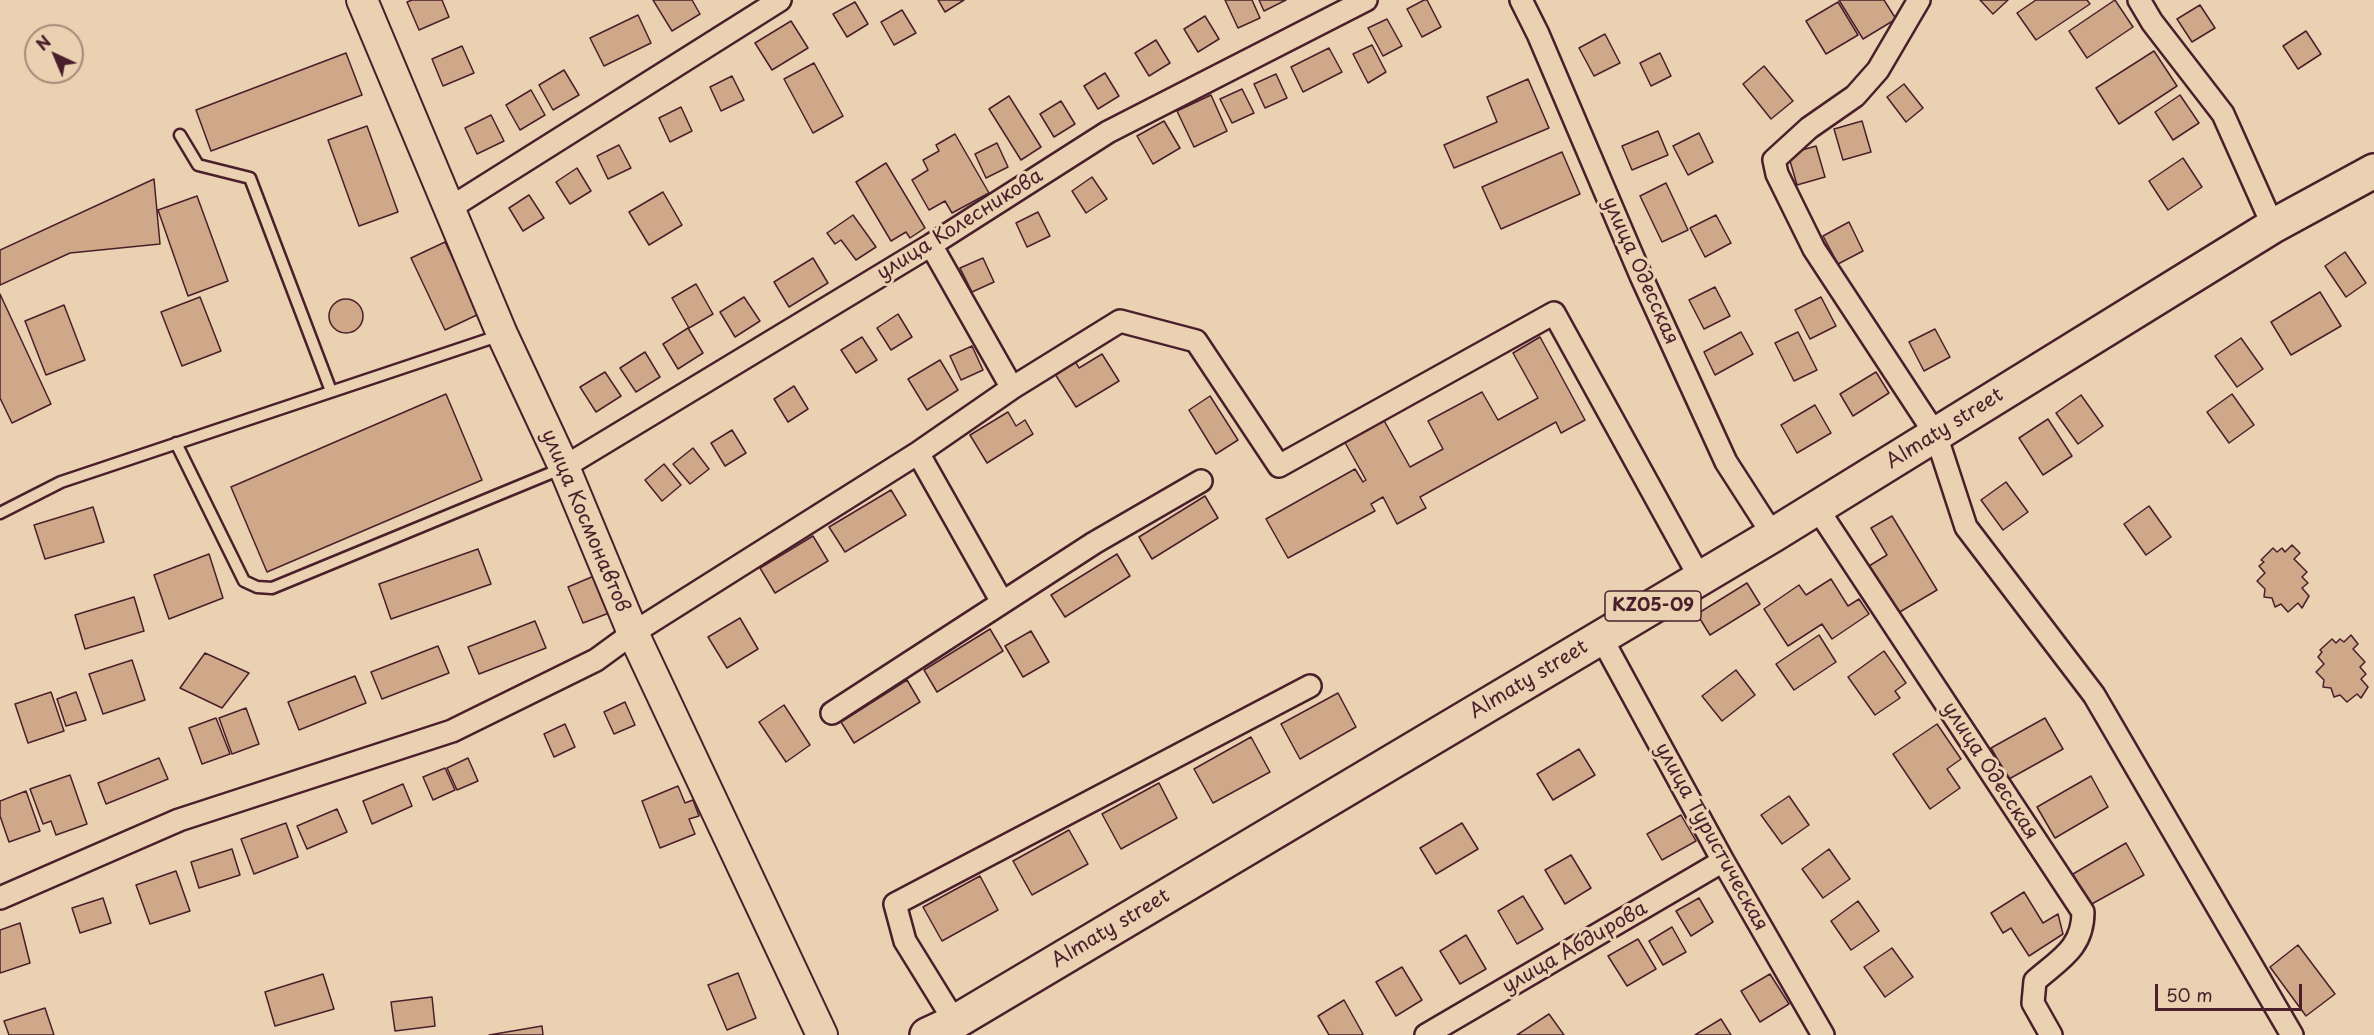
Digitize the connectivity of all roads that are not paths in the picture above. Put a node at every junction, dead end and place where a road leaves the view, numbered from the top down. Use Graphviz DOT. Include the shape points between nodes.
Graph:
graph roads {
  1 [pos="362,0"];
  2 [pos="780,0"];
  3 [pos="1366,0"];
  4 [pos="1521,0"];
  5 [pos="1919,0"];
  6 [pos="2139,0"];
  7 [pos="180,135"];
  8 [pos="2374,171"];
  9 [pos="450,208"];
  10 [pos="2273,226"];
  11 [pos="930,245"];
  12 [pos="502,334"];
  13 [pos="1012,388"];
  14 [pos="331,391"];
  15 [pos="1936,435"];
  16 [pos="176,443"];
  17 [pos="918,453"];
  18 [pos="564,467"];
  19 [pos="1201,482"];
  20 [pos="1817,508"];
  21 [pos="0,513"];
  22 [pos="1773,535"];
  23 [pos="1700,578"];
  24 [pos="1002,602"];
  25 [pos="633,633"];
  26 [pos="1601,637"];
  27 [pos="1310,686"];
  28 [pos="832,713"];
  29 [pos="1723,861"];
  30 [pos="0,898"];
  31 [pos="941,1028"];
  32 [pos="822,1035"];
  33 [pos="1426,1035"];
  34 [pos="1823,1035"];
  35 [pos="2051,1035"];
  36 [pos="2292,1035"];
  1 -- 9 [label="main road, улица Космонавтов"];
  2 -- 9 [label="street"];
  3 -- 11 [label="street, улица Колесникова" via="1108,132"];
  4 -- 22 [label="street, улица Одесская" via="1726,462"];
  5 -- 15 [label="street" via="1878,70 1855,96 1809,128 1774,160 1777,174 1814,249"];
  6 -- 10 [label="street" via="2223,114"];
  7 -- 14 [label="lane" via="198,165 250,178"];
  8 -- 10 [label="main road, Almaty street / KZ05-09"];
  9 -- 12 [label="main road, улица Космонавтов"];
  10 -- 15 [label="main road, Almaty street / KZ05-09"];
  11 -- 13 [label="street"];
  11 -- 18 [label="street, улица Колесникова"];
  12 -- 14 [label="lane"];
  12 -- 18 [label="main road, улица Космонавтов"];
  13 -- 17 [label="street"];
  13 -- 23 [label="street" via="1120,321 1196,340 1279,466 1554,313"];
  14 -- 16 [label="lane"];
  15 -- 20 [label="main road, Almaty street / KZ05-09"];
  15 -- 36 [label="street" via="1966,527 2094,695"];
  16 -- 18 [label="lane" via="244,581 265,588"];
  16 -- 21 [label="lane" via="61,482"];
  17 -- 24 [label="street"];
  17 -- 25 [label="street"];
  18 -- 25 [label="main road, улица Космонавтов"];
  19 -- 24 [label="street" via="1094,543"];
  20 -- 22 [label="main road, Almaty street / KZ05-09"];
  20 -- 35 [label="street, улица Одесская" via="2083,912 2083,927 2076,944 2035,981 2033,1003"];
  22 -- 23 [label="main road, Almaty street / KZ05-09"];
  23 -- 26 [label="main road, Almaty street / KZ05-09"];
  24 -- 28 [label="street"];
  25 -- 30 [label="street" via="596,660 452,730 179,820"];
  25 -- 32 [label="main road, улица Космонавтов"];
  26 -- 29 [label="street, улица Туристическая"];
  26 -- 31 [label="main road, Almaty street / KZ05-09"];
  27 -- 31 [label="street" via="895,904 905,941"];
  29 -- 33 [label="street, улица Абдирова"];
  29 -- 34 [label="street, улица Туристическая"];
}
